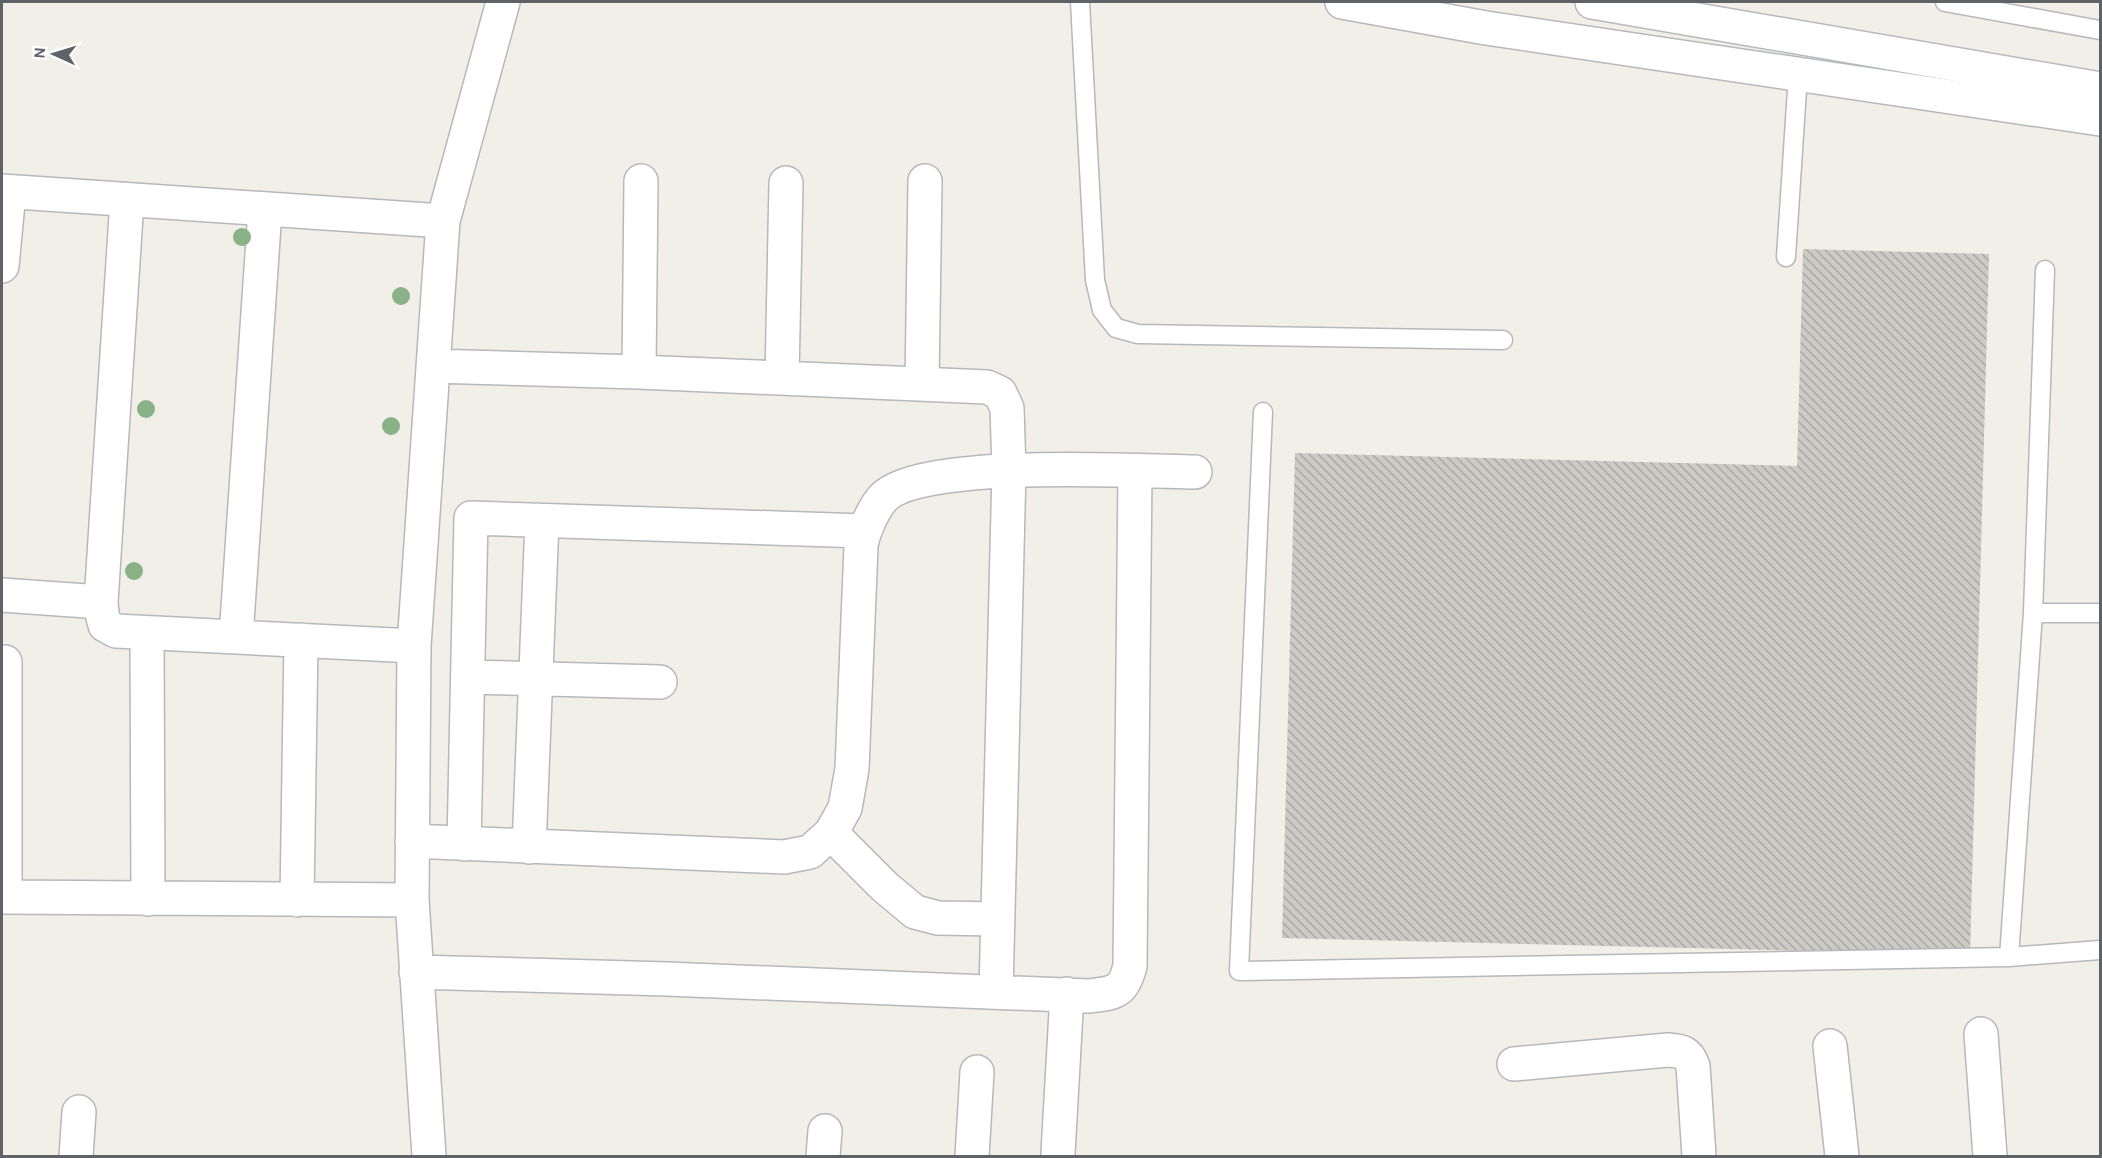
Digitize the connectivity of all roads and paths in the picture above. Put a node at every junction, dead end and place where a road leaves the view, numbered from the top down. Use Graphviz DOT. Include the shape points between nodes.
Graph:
graph roads {
  1 [pos="503,2"];
  2 [pos="1080,2"];
  3 [pos="1342,2"];
  4 [pos="1592,2"];
  5 [pos="1945,2"];
  6 [pos="2100,30"];
  7 [pos="1798,74"];
  8 [pos="2100,104"];
  9 [pos="2100,126"];
  10 [pos="642,181"];
  11 [pos="925,181"];
  12 [pos="786,183"];
  13 [pos="5,191"];
  14 [pos="127,200"];
  15 [pos="266,210"];
  16 [pos="443,221"];
  17 [pos="1786,257"];
  18 [pos="2,266"];
  19 [pos="2045,270"];
  20 [pos="1503,340"];
  21 [pos="433,366"];
  22 [pos="639,372"];
  23 [pos="782,378"];
  24 [pos="922,384"];
  25 [pos="1263,412"];
  26 [pos="1009,470"];
  27 [pos="1135,471"];
  28 [pos="1195,472"];
  29 [pos="542,521"];
  30 [pos="864,531"];
  31 [pos="2,595"];
  32 [pos="101,602"];
  33 [pos="2033,613"];
  34 [pos="2100,613"];
  35 [pos="147,633"];
  36 [pos="236,637"];
  37 [pos="301,640"];
  38 [pos="414,646"];
  39 [pos="5,662"];
  40 [pos="468,677"];
  41 [pos="535,677"];
  42 [pos="660,682"];
  43 [pos="831,833"];
  44 [pos="412,841"];
  45 [pos="464,844"];
  46 [pos="529,847"];
  47 [pos="3,897"];
  48 [pos="148,899"];
  49 [pos="297,900"];
  50 [pos="412,900"];
  51 [pos="997,919"];
  52 [pos="2100,950"];
  53 [pos="2009,957"];
  54 [pos="416,972"];
  55 [pos="996,992"];
  56 [pos="1067,994"];
  57 [pos="1981,1034"];
  58 [pos="1830,1046"];
  59 [pos="1514,1064"];
  60 [pos="977,1072"];
  61 [pos="78,1112"];
  62 [pos="1058,1153"];
  63 [pos="76,1156"];
  64 [pos="429,1156"];
  65 [pos="972,1156"];
  66 [pos="1699,1156"];
  67 [pos="1842,1156"];
  68 [pos="1990,1156"];
  1 -- 16 [label="street"];
  2 -- 20 [label="lane" via="1095,280 1102,310 1116,327 1138,334"];
  3 -- 7 [label="street" via="1486,28"];
  4 -- 8 [label="street"];
  5 -- 6 [label="lane"];
  7 -- 8 [label="street"];
  7 -- 17 [label="lane"];
  8 -- 9 [label="street"];
  10 -- 22 [label="street"];
  11 -- 24 [label="street"];
  12 -- 23 [label="street"];
  13 -- 14 [label="street"];
  13 -- 18 [label="street"];
  14 -- 15 [label="street"];
  14 -- 32 [label="street"];
  15 -- 16 [label="street"];
  15 -- 36 [label="street"];
  16 -- 21 [label="street"];
  19 -- 33 [label="lane"];
  21 -- 22 [label="street"];
  21 -- 38 [label="street"];
  22 -- 23 [label="street"];
  23 -- 24 [label="street"];
  24 -- 26 [label="street" via="987,387 1000,393 1007,408"];
  25 -- 53 [label="lane" via="1239,971"];
  26 -- 27 [label="street"];
  26 -- 30 [label="street" via="908,484 884,497"];
  26 -- 51 [label="street"];
  27 -- 28 [label="street"];
  27 -- 56 [label="street" via="1130,966 1126,983 1113,993"];
  29 -- 30 [label="street"];
  29 -- 40 [label="street" via="471,518"];
  29 -- 41 [label="street"];
  30 -- 43 [label="street" via="852,769 845,808"];
  31 -- 32 [label="street"];
  32 -- 35 [label="street" via="105,625 116,631"];
  33 -- 34 [label="lane"];
  33 -- 53 [label="lane"];
  35 -- 36 [label="street"];
  35 -- 48 [label="street"];
  36 -- 37 [label="street"];
  37 -- 38 [label="street"];
  37 -- 49 [label="street"];
  38 -- 44 [label="street"];
  39 -- 47 [label="street"];
  40 -- 41 [label="street"];
  40 -- 45 [label="street"];
  41 -- 42 [label="street"];
  41 -- 46 [label="street"];
  43 -- 46 [label="street" via="810,852 784,857"];
  43 -- 51 [label="street" via="915,912 938,918"];
  44 -- 45 [label="street"];
  44 -- 50 [label="street"];
  45 -- 46 [label="street"];
  47 -- 48 [label="street"];
  48 -- 49 [label="street"];
  49 -- 50 [label="street"];
  50 -- 54 [label="street"];
  51 -- 55 [label="street"];
  52 -- 53 [label="lane"];
  54 -- 55 [label="street"];
  54 -- 64 [label="street"];
  55 -- 56 [label="street"];
  56 -- 62 [label="street"];
  57 -- 68 [label="street"];
  58 -- 67 [label="street"];
  59 -- 66 [label="street" via="1682,1051 1694,1066"];
  60 -- 65 [label="street"];
  61 -- 63 [label="street"];
}
